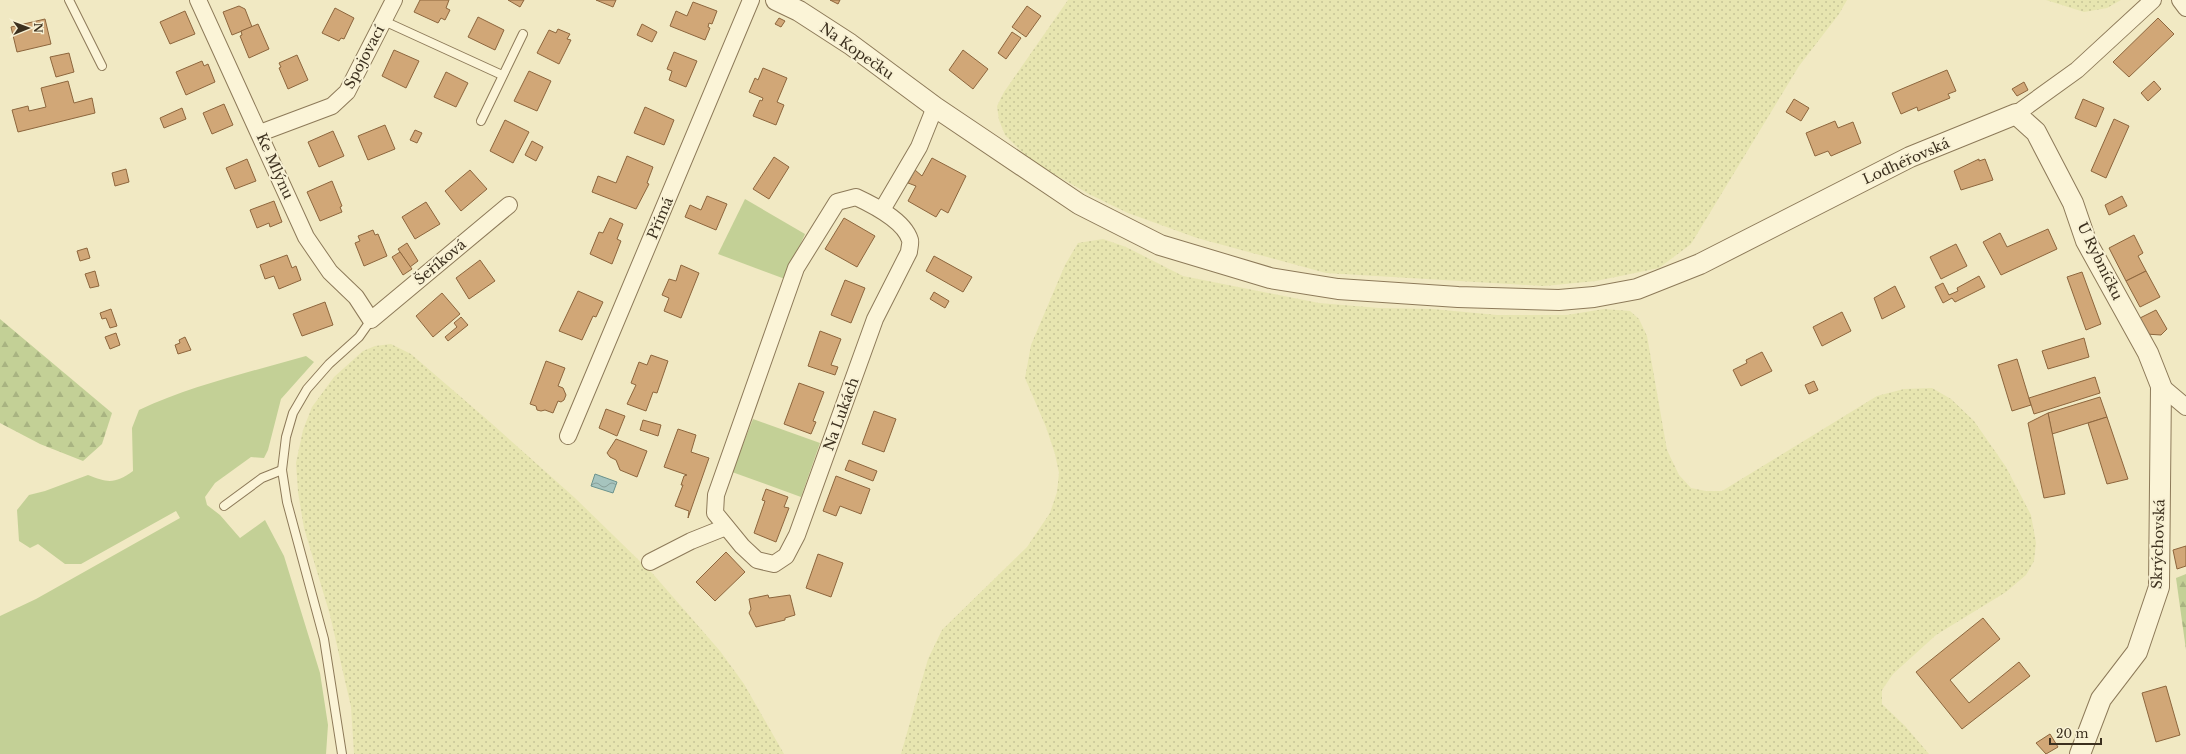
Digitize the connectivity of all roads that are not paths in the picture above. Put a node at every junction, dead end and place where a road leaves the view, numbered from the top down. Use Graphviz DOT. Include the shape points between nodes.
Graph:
graph roads {
  1 [pos="69,0"];
  2 [pos="198,0"];
  3 [pos="394,0"];
  4 [pos="751,0"];
  5 [pos="776,0"];
  6 [pos="2153,0"];
  7 [pos="2180,0"];
  8 [pos="2186,8"];
  9 [pos="384,21"];
  10 [pos="523,34"];
  11 [pos="102,66"];
  12 [pos="502,75"];
  13 [pos="935,107"];
  14 [pos="2016,114"];
  15 [pos="481,121"];
  16 [pos="260,133"];
  17 [pos="509,204"];
  18 [pos="882,210"];
  19 [pos="1637,289"];
  20 [pos="370,320"];
  21 [pos="2161,386"];
  22 [pos="2186,407"];
  23 [pos="568,436"];
  24 [pos="282,470"];
  25 [pos="224,506"];
  26 [pos="726,527"];
  27 [pos="650,562"];
  28 [pos="342,754"];
  29 [pos="2080,754"];
  1 -- 11 [label="lane"];
  2 -- 16 [label="street, Ke Mlýnu"];
  3 -- 9 [label="street, Spojovací"];
  4 -- 23 [label="street, Přímá"];
  5 -- 13 [label="street, Na Kopečku" via="850,44"];
  6 -- 14 [label="street, Lodhéřovská" via="2076,70"];
  7 -- 8 [label="street"];
  9 -- 12 [label="lane"];
  9 -- 16 [label="street, Spojovací" via="347,92 332,106"];
  10 -- 12 [label="lane"];
  12 -- 15 [label="lane"];
  13 -- 18 [label="street" via="919,147"];
  13 -- 19 [label="street, Na Kopečku" via="1079,204 1160,245 1270,278 1338,289 1559,300"];
  14 -- 19 [label="street, Lodhéřovská" via="1910,157 1700,264"];
  14 -- 21 [label="street, U Rybníčku" via="2036,132 2073,203 2086,241 2148,353"];
  16 -- 20 [label="street, Ke Mlýnu" via="306,237 330,272 356,297"];
  17 -- 20 [label="street, Šeříková"];
  18 -- 26 [label="street, Na Lukách" via="856,197 837,202 796,268 716,495 715,513"];
  18 -- 26 [label="street, Na Lukách" via="907,235 910,240 909,252 875,319 797,535 786,556 774,564 757,560"];
  20 -- 24 [label="lane" via="359,337 328,364 307,389 293,413 286,437"];
  21 -- 22 [label="street, U Rybníčku"];
  21 -- 29 [label="street, Skrýchovská" via="2159,587 2137,652 2101,699"];
  24 -- 25 [label="lane" via="262,478"];
  24 -- 28 [label="lane" via="287,502 324,639"];
  26 -- 27 [label="street"];
}
